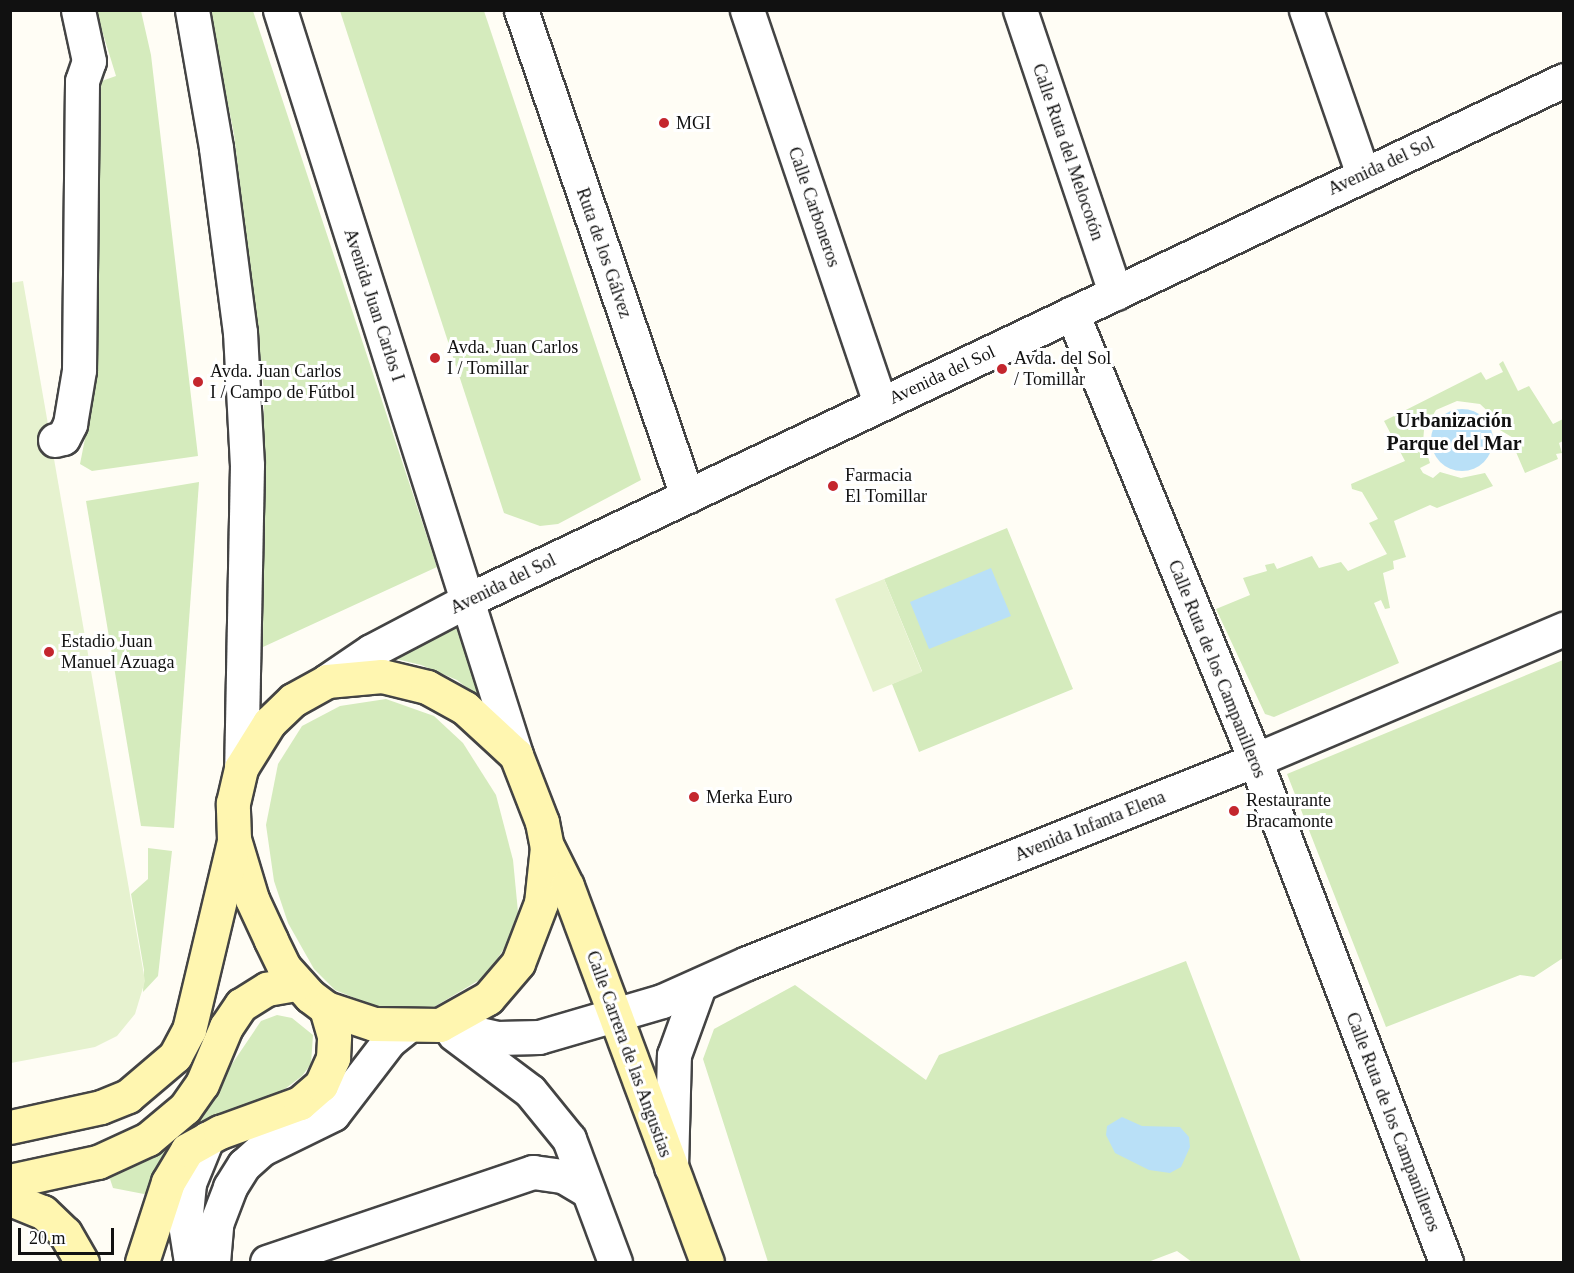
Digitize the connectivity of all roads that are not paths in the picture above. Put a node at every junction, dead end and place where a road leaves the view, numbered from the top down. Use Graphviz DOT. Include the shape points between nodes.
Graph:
graph roads {
  1 [pos="78,10"];
  2 [pos="192,10"];
  3 [pos="280,10"];
  4 [pos="520,10"];
  5 [pos="747,10"];
  6 [pos="1020,10"];
  7 [pos="1306,10"];
  8 [pos="1563,80"];
  9 [pos="1363,175"];
  10 [pos="1115,293"];
  11 [pos="1071,313"];
  12 [pos="880,404"];
  13 [pos="55,440"];
  14 [pos="687,496"];
  15 [pos="468,600"];
  16 [pos="1563,629"];
  17 [pos="327,681"];
  18 [pos="516,755"];
  19 [pos="1255,760"];
  20 [pos="241,768"];
  21 [pos="234,839"];
  22 [pos="547,847"];
  23 [pos="296,984"];
  24 [pos="699,986"];
  25 [pos="326,1008"];
  26 [pos="614,1018"];
  27 [pos="440,1025"];
  28 [pos="406,1028"];
  29 [pos="10,1127"];
  30 [pos="207,1139"];
  31 [pos="671,1167"];
  32 [pos="10,1181"];
  33 [pos="588,1191"];
  34 [pos="10,1199"];
  35 [pos="82,1263"];
  36 [pos="142,1263"];
  37 [pos="191,1263"];
  38 [pos="213,1263"];
  39 [pos="267,1263"];
  40 [pos="615,1263"];
  41 [pos="706,1263"];
  42 [pos="1446,1263"];
  1 -- 13 [label="street" via="89,61 82,81 79,370 70,424 63,438"];
  2 -- 20 [label="street" via="216,148 240,332 247,465"];
  3 -- 15 [label="street, Avenida Juan Carlos I"];
  4 -- 14 [label="street, Ruta de los Gálvez"];
  5 -- 12 [label="street, Calle Carboneros"];
  6 -- 10 [label="street, Calle Ruta del Melocotón"];
  7 -- 9 [label="street"];
  8 -- 9 [label="street, Avenida del Sol"];
  9 -- 10 [label="street, Avenida del Sol"];
  10 -- 11 [label="street, Avenida del Sol"];
  11 -- 12 [label="street, Avenida del Sol"];
  11 -- 19 [label="street, Calle Ruta de los Campanilleros"];
  12 -- 14 [label="street, Avenida del Sol"];
  14 -- 15 [label="street, Avenida del Sol"];
  15 -- 17 [label="street, Avenida del Sol" via="371,651"];
  15 -- 18 [label="street, Avenida Juan Carlos I"];
  16 -- 19 [label="street, Avenida Infanta Elena"];
  17 -- 18 [label="main road" via="382,676 427,687 465,708"];
  17 -- 20 [label="main road" via="293,700 269,723"];
  18 -- 22 [label="main road" via="542,822"];
  19 -- 24 [label="street, Avenida Infanta Elena" via="747,963"];
  19 -- 42 [label="street, Calle Ruta de los Campanilleros"];
  20 -- 21 [label="main road" via="233,802"];
  21 -- 23 [label="main road" via="252,899"];
  21 -- 29 [label="main road" via="189,1030 175,1056 128,1096 101,1107"];
  22 -- 26 [label="main road, Calle Carrera de las Angustias" via="567,886"];
  22 -- 27 [label="main road" via="541,903 518,963 488,998"];
  23 -- 25 [label="main road"];
  23 -- 32 [label="main road" via="267,988 241,1005 226,1027 202,1084 185,1108 148,1139 98,1162"];
  24 -- 26 [label="street, Avenida Infanta Elena"];
  24 -- 31 [label="street" via="674,1055"];
  25 -- 28 [label="main road" via="374,1024"];
  25 -- 30 [label="main road" via="334,1036 333,1058 321,1085 300,1103"];
  26 -- 27 [label="street, Avenida Infanta Elena" via="539,1037 497,1038"];
  26 -- 31 [label="main road, Calle Carrera de las Angustias"];
  27 -- 28 [label="main road"];
  27 -- 33 [label="street" via="530,1091 569,1139"];
  28 -- 38 [label="street" via="388,1041 333,1114 262,1149 244,1165 230,1187 216,1224"];
  30 -- 36 [label="main road" via="187,1150 176,1164"];
  30 -- 37 [label="street" via="189,1183 185,1224"];
  31 -- 41 [label="main road, Calle Carrera de las Angustias"];
  33 -- 39 [label="street" via="563,1176 533,1172"];
  33 -- 40 [label="street"];
  34 -- 35 [label="main road" via="43,1212 65,1233"];
}
